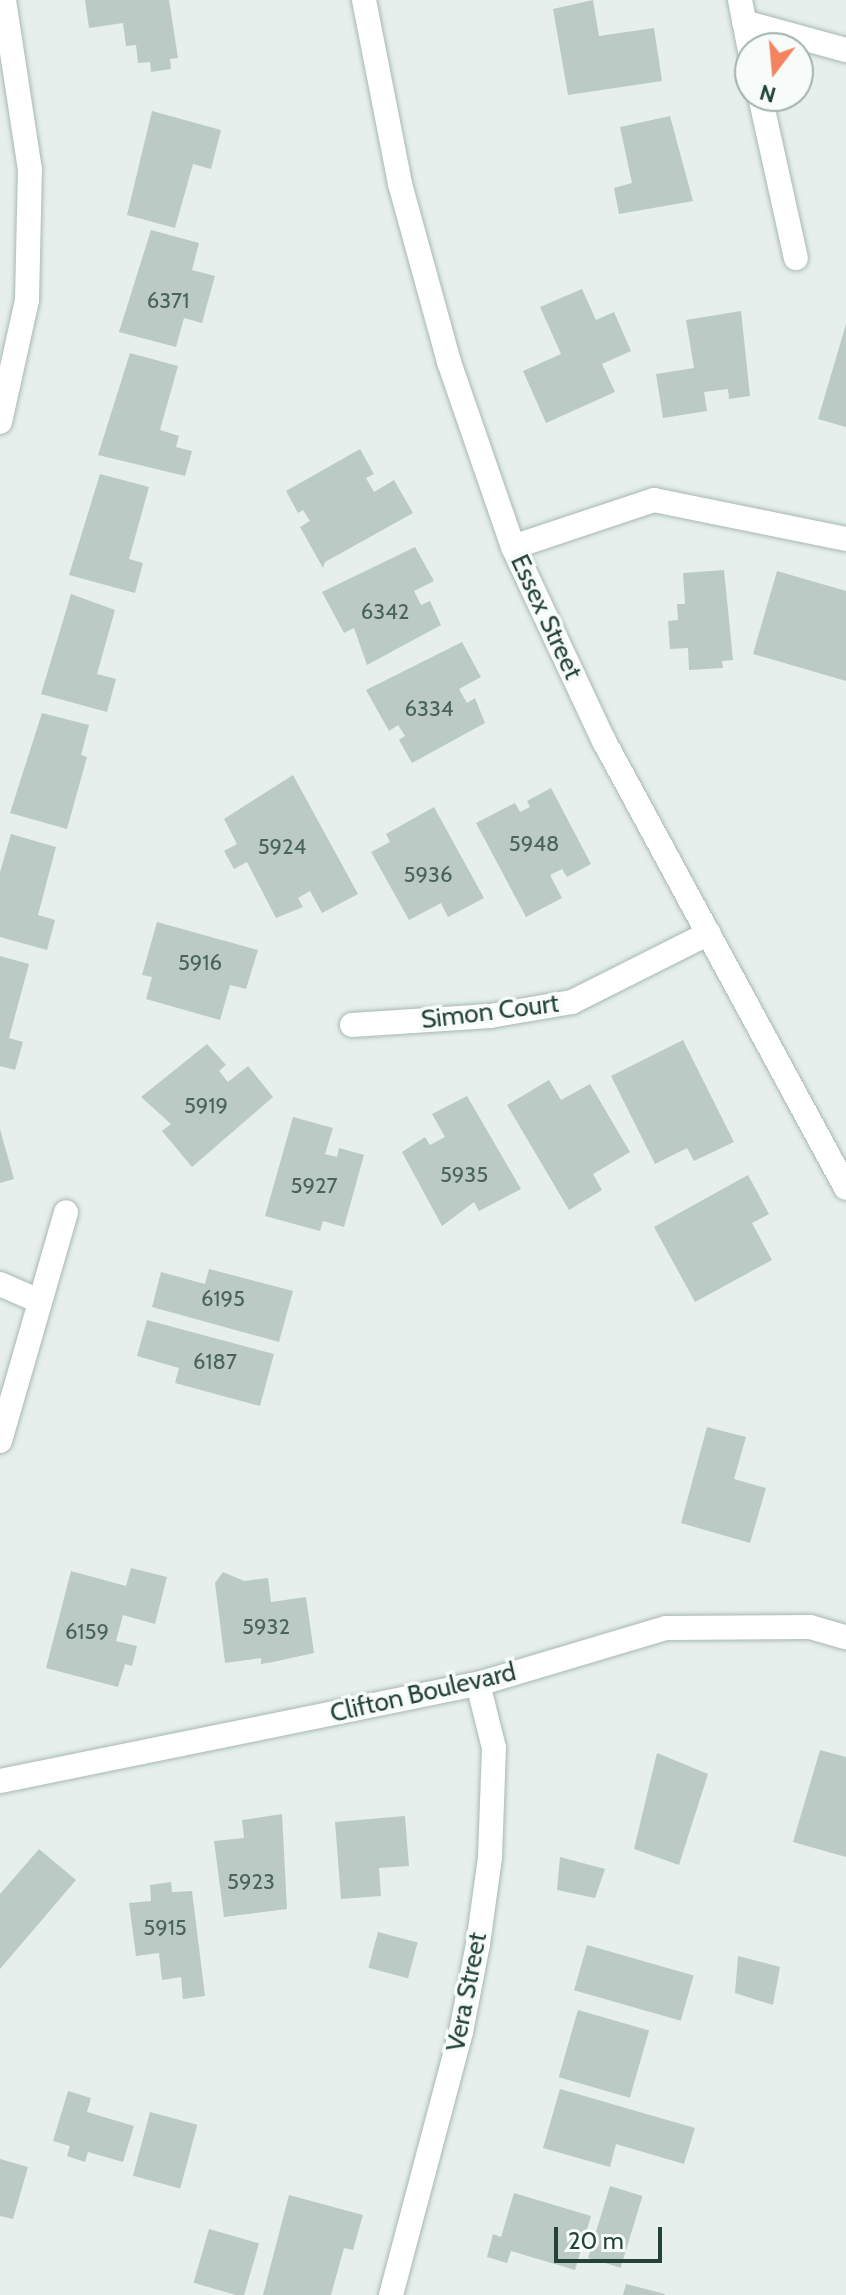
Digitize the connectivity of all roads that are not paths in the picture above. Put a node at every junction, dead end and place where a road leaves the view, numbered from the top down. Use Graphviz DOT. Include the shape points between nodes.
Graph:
graph roads {
  1 [pos="4,0"];
  2 [pos="364,0"];
  3 [pos="742,11"];
  4 [pos="746,32"];
  5 [pos="846,50"];
  6 [pos="764,112"];
  7 [pos="796,258"];
  8 [pos="0,422"];
  9 [pos="846,539"];
  10 [pos="513,547"];
  11 [pos="709,933"];
  12 [pos="352,1025"];
  13 [pos="846,1188"];
  14 [pos="66,1212"];
  15 [pos="0,1284"];
  16 [pos="39,1301"];
  17 [pos="0,1441"];
  18 [pos="846,1637"];
  19 [pos="478,1684"];
  20 [pos="0,1781"];
  21 [pos="391,2295"];
  1 -- 8 [label="street" via="30,170 27,300"];
  2 -- 10 [label="street, Essex Street" via="404,199 449,362"];
  3 -- 4 [label="street"];
  3 -- 5 [label="street"];
  6 -- 7 [label="street"];
  9 -- 10 [label="street" via="654,500"];
  10 -- 11 [label="street, Essex Street" via="604,741"];
  11 -- 12 [label="street, Simon Court" via="572,1002 490,1016"];
  11 -- 13 [label="street, Essex Street"];
  14 -- 16 [label="street"];
  15 -- 16 [label="street"];
  16 -- 17 [label="street"];
  18 -- 19 [label="street, Clifton Boulevard" via="810,1627 666,1628"];
  19 -- 20 [label="street, Clifton Boulevard"];
  19 -- 21 [label="street, Vera Street" via="494,1748 490,1857 478,1944 461,2032"];
}
